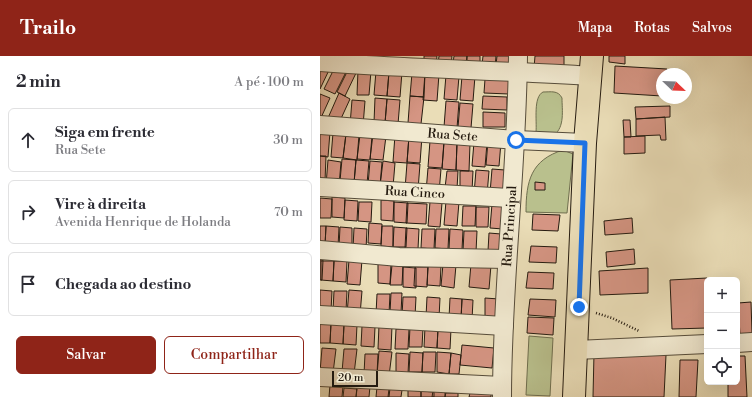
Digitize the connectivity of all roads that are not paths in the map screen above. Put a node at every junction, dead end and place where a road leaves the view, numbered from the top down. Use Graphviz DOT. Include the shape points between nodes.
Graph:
graph roads {
  1 [pos="320,62"];
  2 [pos="518,63"];
  3 [pos="591,66"];
  4 [pos="320,125"];
  5 [pos="516,140"];
  6 [pos="585,143"];
  7 [pos="320,188"];
  8 [pos="510,198"];
  9 [pos="320,250"];
  10 [pos="507,259"];
  11 [pos="320,316"];
  12 [pos="504,326"];
  13 [pos="752,342"];
  14 [pos="740,343"];
  15 [pos="704,344"];
  16 [pos="576,350"];
  17 [pos="320,377"];
  18 [pos="502,391"];
  19 [pos="574,397"];
  1 -- 2 [label="street" via="388,68"];
  2 -- 3 [label="street"];
  2 -- 5 [label="street, Rua Principal"];
  3 -- 6 [label="main road"];
  4 -- 5 [label="street, Rua Sete"];
  5 -- 6 [label="street, Rua Sete"];
  5 -- 8 [label="street, Rua Principal"];
  6 -- 16 [label="main road"];
  7 -- 8 [label="street, Rua Cinco"];
  8 -- 10 [label="street, Rua Principal"];
  9 -- 10 [label="street" via="399,257"];
  10 -- 12 [label="street, Rua Principal"];
  11 -- 12 [label="street"];
  12 -- 18 [label="street, Rua Principal"];
  13 -- 14 [label="street"];
  15 -- 16 [label="street"];
  16 -- 19 [label="main road"];
  17 -- 18 [label="street"];
}
